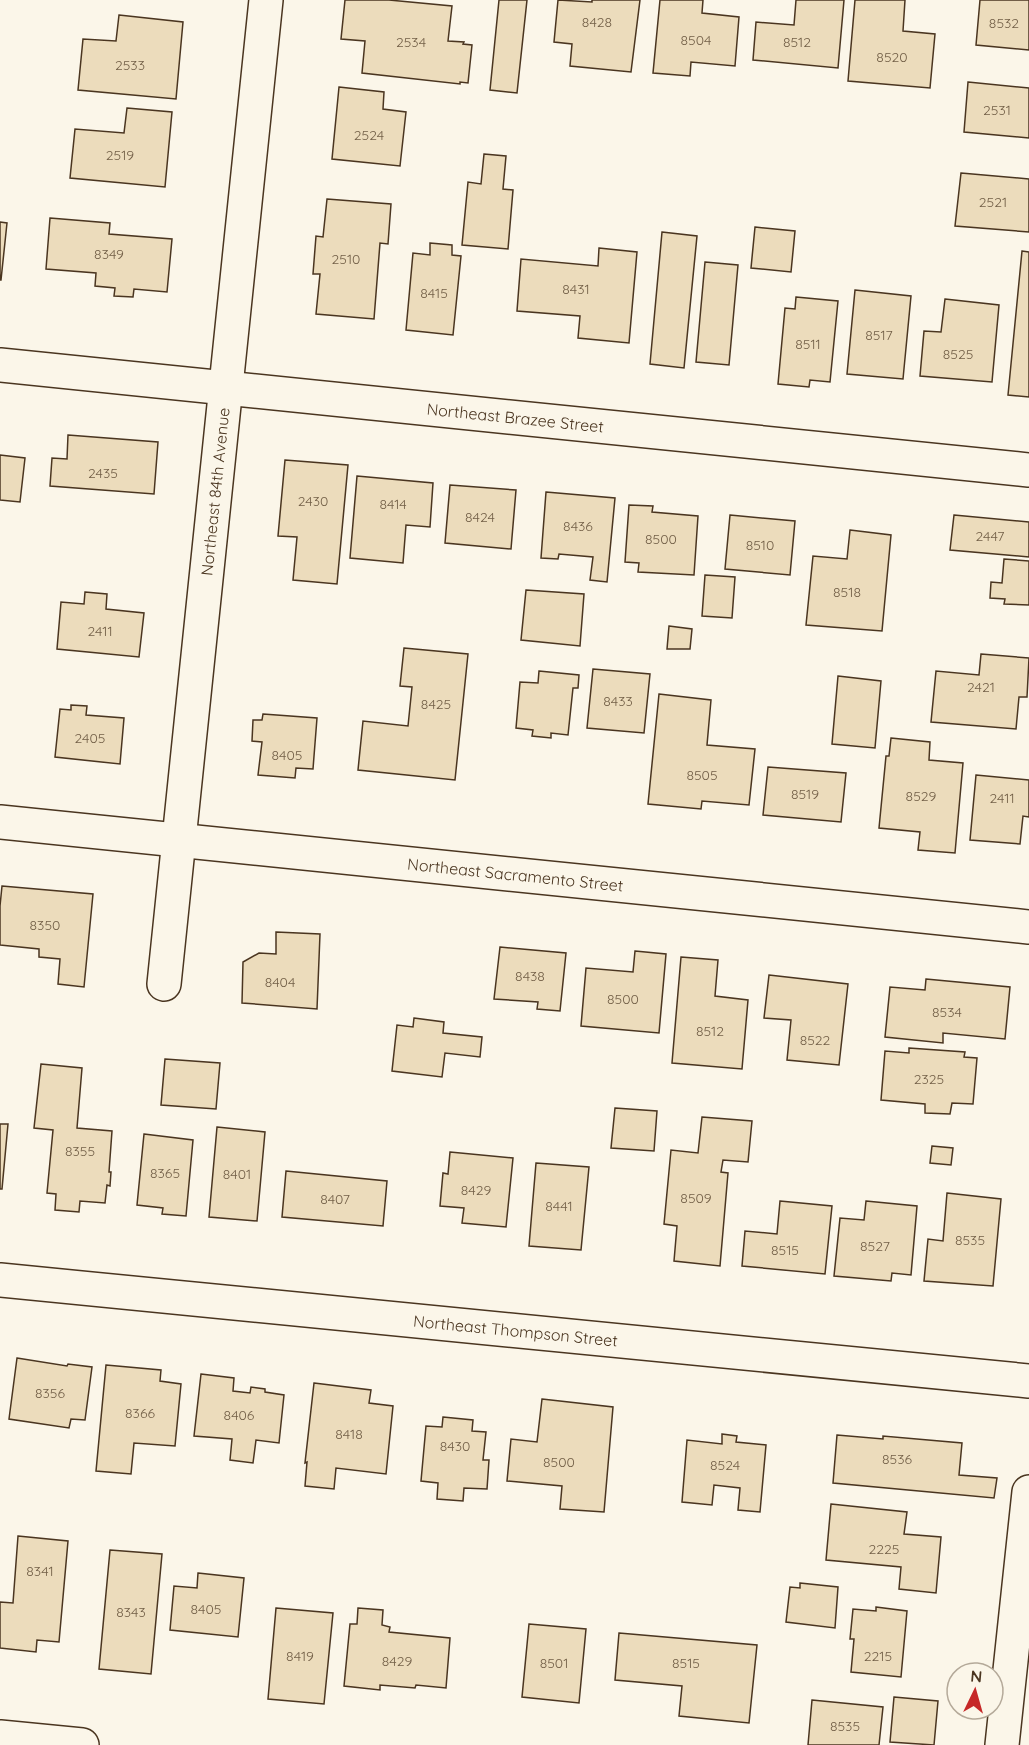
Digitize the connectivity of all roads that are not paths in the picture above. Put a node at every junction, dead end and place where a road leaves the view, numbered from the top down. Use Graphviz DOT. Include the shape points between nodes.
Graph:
graph roads {
  1 [pos="266,0"];
  2 [pos="0,365"];
  3 [pos="225,388"];
  4 [pos="1029,470"];
  5 [pos="0,822"];
  6 [pos="179,841"];
  7 [pos="1029,927"];
  8 [pos="164,984"];
  9 [pos="0,1280"];
  10 [pos="1029,1381"];
  11 [pos="1029,1492"];
  12 [pos="0,1737"];
  13 [pos="82,1745"];
  14 [pos="1002,1745"];
  1 -- 3 [label="street, Northeast 84th Avenue"];
  2 -- 3 [label="street, Northeast Brazee Street"];
  3 -- 4 [label="street, Northeast Brazee Street"];
  3 -- 6 [label="street, Northeast 84th Avenue"];
  5 -- 6 [label="street, Northeast Sacramento Street"];
  6 -- 7 [label="street, Northeast Sacramento Street"];
  6 -- 8 [label="street, Northeast 84th Avenue"];
  9 -- 10 [label="street, Northeast Thompson Street"];
  11 -- 14 [label="street"];
  12 -- 13 [label="street"];
}
